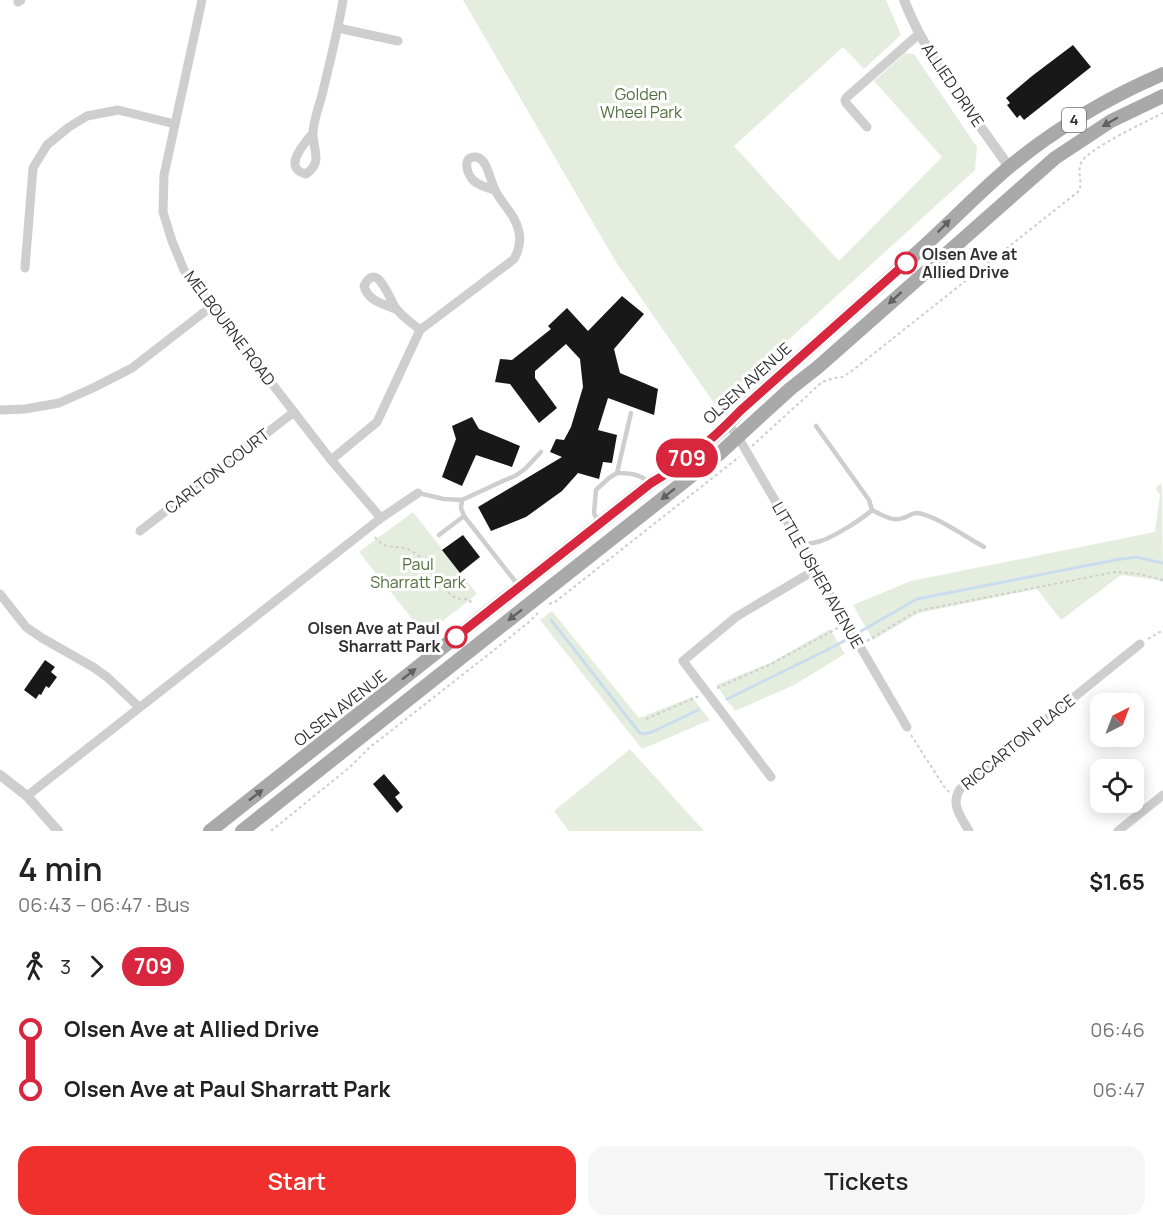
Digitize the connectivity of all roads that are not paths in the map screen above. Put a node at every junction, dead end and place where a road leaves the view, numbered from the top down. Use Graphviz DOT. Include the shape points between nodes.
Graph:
graph roads {
  1 [pos="202,0"];
  2 [pos="343,0"];
  3 [pos="904,0"];
  4 [pos="338,28"];
  5 [pos="919,34"];
  6 [pos="398,41"];
  7 [pos="1163,74"];
  8 [pos="1163,96"];
  9 [pos="175,124"];
  10 [pos="867,127"];
  11 [pos="313,133"];
  12 [pos="1009,167"];
  13 [pos="495,190"];
  14 [pos="25,268"];
  15 [pos="212,306"];
  16 [pos="396,309"];
  17 [pos="420,330"];
  18 [pos="0,410"];
  19 [pos="294,412"];
  20 [pos="631,413"];
  21 [pos="728,424"];
  22 [pos="816,426"];
  23 [pos="738,437"];
  24 [pos="541,452"];
  25 [pos="331,460"];
  26 [pos="618,473"];
  27 [pos="651,483"];
  28 [pos="418,493"];
  29 [pos="462,500"];
  30 [pos="873,510"];
  31 [pos="464,516"];
  32 [pos="381,518"];
  33 [pos="599,525"];
  34 [pos="140,531"];
  35 [pos="439,535"];
  36 [pos="801,545"];
  37 [pos="984,547"];
  38 [pos="815,570"];
  39 [pos="520,587"];
  40 [pos="0,594"];
  41 [pos="1140,644"];
  42 [pos="139,707"];
  43 [pos="907,727"];
  44 [pos="0,775"];
  45 [pos="771,777"];
  46 [pos="1163,795"];
  47 [pos="27,796"];
  48 [pos="58,831"];
  49 [pos="210,831"];
  50 [pos="243,831"];
  51 [pos="969,831"];
  52 [pos="1118,831"];
  1 -- 9 [label="street, MELBOURNE ROAD"];
  2 -- 4 [label="street"];
  3 -- 5 [label="street, ALLIED DRIVE"];
  4 -- 6 [label="street"];
  4 -- 11 [label="street"];
  5 -- 10 [label="street" via="845,100"];
  5 -- 12 [label="street, ALLIED DRIVE"];
  7 -- 12 [label="main road, OLSEN AVENUE / 4" via="1100,104"];
  8 -- 23 [label="main road, OLSEN AVENUE / 4, one-way" via="1111,121 1054,158"];
  9 -- 14 [label="street" via="118,110 87,116 47,145 33,168"];
  9 -- 15 [label="street, MELBOURNE ROAD" via="164,175 163,212 184,270"];
  21 -- 12 [label="main road, OLSEN AVENUE / 4, one-way"];
  13 -- 17 [label="street" via="516,222 520,240 514,259"];
  15 -- 18 [label="street" via="132,368 95,387 59,403"];
  15 -- 19 [label="street, MELBOURNE ROAD"];
  16 -- 17 [label="street"];
  17 -- 25 [label="street" via="376,422"];
  19 -- 25 [label="street, MELBOURNE ROAD"];
  19 -- 34 [label="street, CARLTON COURT"];
  20 -- 26 [label="lane"];
  21 -- 23 [label="street, LITTLE USHER AVENUE"];
  21 -- 27 [label="main road, OLSEN AVENUE / 4"];
  22 -- 30 [label="lane"];
  23 -- 36 [label="street, LITTLE USHER AVENUE"];
  23 -- 50 [label="main road, OLSEN AVENUE / 4, one-way"];
  24 -- 29 [label="lane" via="515,476"];
  25 -- 32 [label="street, MELBOURNE ROAD"];
  26 -- 27 [label="lane" via="641,476"];
  26 -- 33 [label="lane" via="596,490 594,513"];
  27 -- 33 [label="main road, OLSEN AVENUE / 4"];
  28 -- 29 [label="lane"];
  28 -- 32 [label="street"];
  29 -- 31 [label="lane"];
  30 -- 36 [label="lane" via="822,541"];
  30 -- 37 [label="lane" via="895,520 915,513 925,515"];
  31 -- 35 [label="lane"];
  31 -- 39 [label="lane"];
  32 -- 42 [label="street"];
  33 -- 39 [label="main road, OLSEN AVENUE / 4"];
  36 -- 38 [label="street, LITTLE USHER AVENUE"];
  38 -- 43 [label="street, LITTLE USHER AVENUE"];
  38 -- 45 [label="street" via="736,617 683,661"];
  49 -- 39 [label="main road, OLSEN AVENUE / 4, one-way"];
  40 -- 42 [label="street" via="26,627 93,667"];
  41 -- 51 [label="street, RICCARTON PLACE" via="964,785 957,793 956,807"];
  42 -- 47 [label="street"];
  44 -- 47 [label="street"];
  46 -- 52 [label="street"];
  47 -- 48 [label="street"];
}
